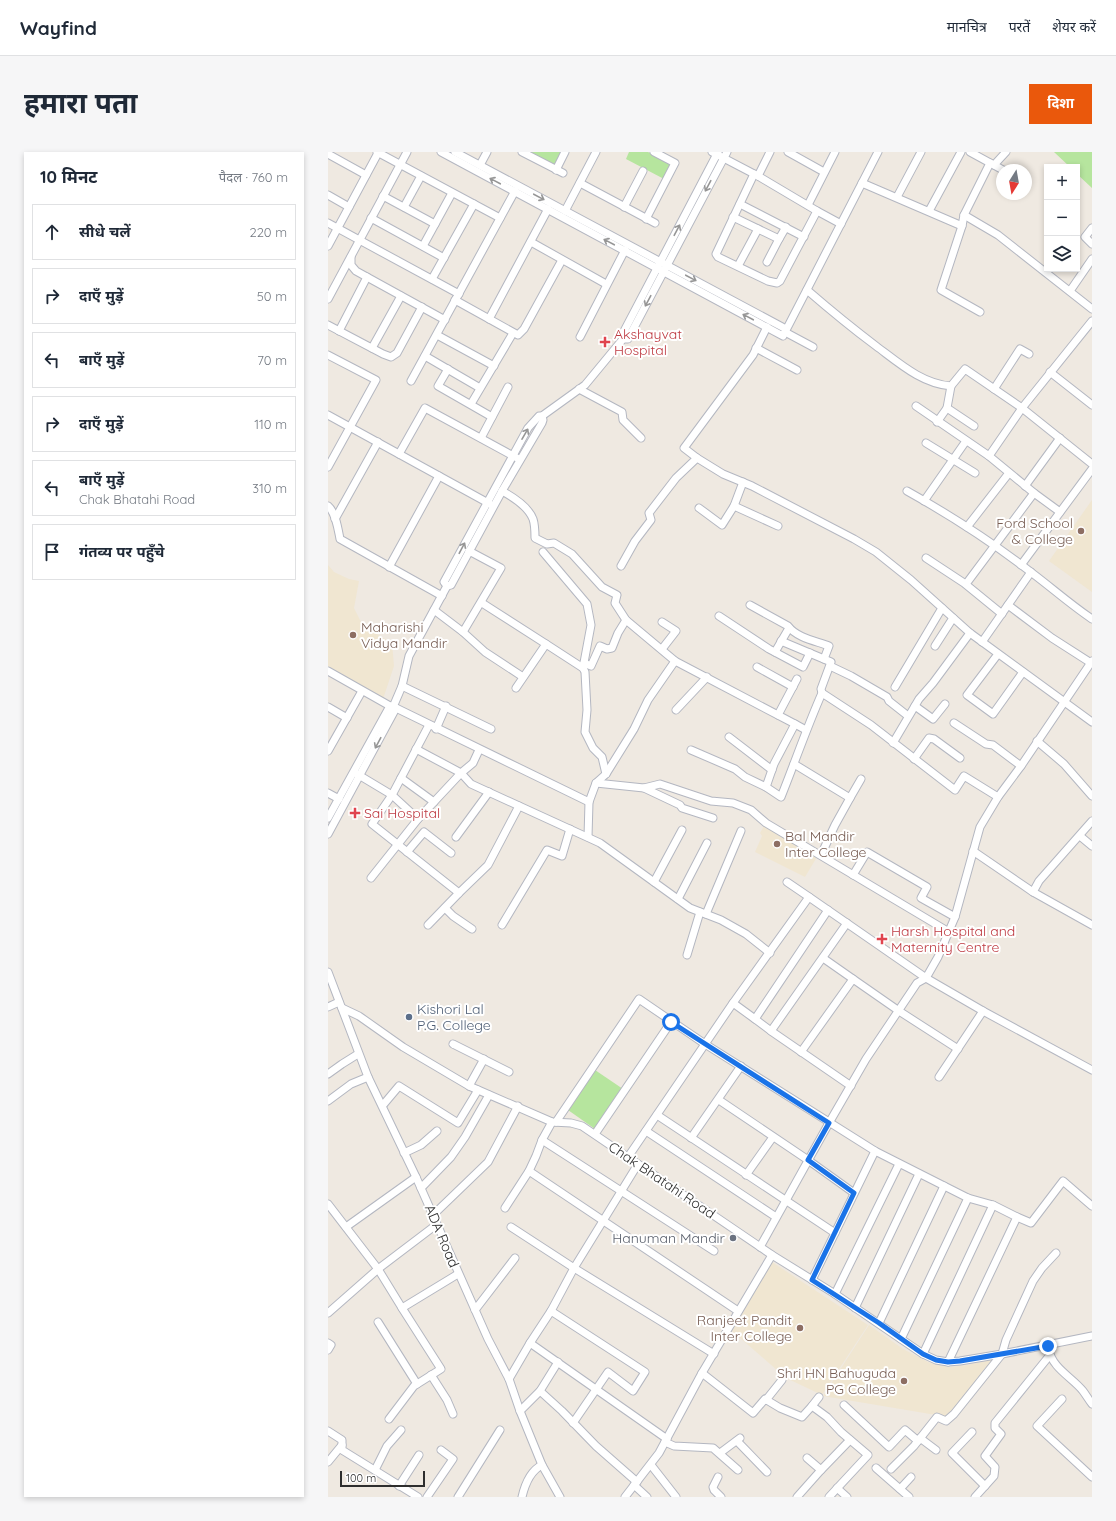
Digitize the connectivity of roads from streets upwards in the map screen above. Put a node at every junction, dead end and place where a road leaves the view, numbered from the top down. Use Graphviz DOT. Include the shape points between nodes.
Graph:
graph roads {
  1 [pos="377,152"];
  2 [pos="407,152"];
  3 [pos="441,152"];
  4 [pos="455,152"];
  5 [pos="487,152"];
  6 [pos="522,152"];
  7 [pos="565,152"];
  8 [pos="596,152"];
  9 [pos="654,152"];
  10 [pos="770,152"];
  11 [pos="788,152"];
  12 [pos="835,152"];
  13 [pos="878,152"];
  14 [pos="921,152"];
  15 [pos="961,152"];
  16 [pos="970,152"];
  17 [pos="1006,152"];
  18 [pos="328,154"];
  19 [pos="719,154"];
  20 [pos="400,164"];
  21 [pos="992,164"];
  22 [pos="480,165"];
  23 [pos="996,166"];
  24 [pos="643,171"];
  25 [pos="824,172"];
  26 [pos="366,175"];
  27 [pos="756,175"];
  28 [pos="421,176"];
  29 [pos="580,183"];
  30 [pos="862,183"];
  31 [pos="515,191"];
  32 [pos="452,193"];
  33 [pos="328,195"];
  34 [pos="383,196"];
  35 [pos="897,198"];
  36 [pos="474,204"];
  37 [pos="740,204"];
  38 [pos="808,205"];
  39 [pos="349,207"];
  40 [pos="404,207"];
  41 [pos="624,207"];
  42 [pos="548,209"];
  43 [pos="565,211"];
  44 [pos="817,211"];
  45 [pos="929,211"];
  46 [pos="964,215"];
  47 [pos="733,217"];
  48 [pos="372,218"];
  49 [pos="500,218"];
  50 [pos="646,218"];
  51 [pos="328,223"];
  52 [pos="655,223"];
  53 [pos="435,224"];
  54 [pos="841,224"];
  55 [pos="962,226"];
  56 [pos="786,227"];
  57 [pos="338,228"];
  58 [pos="1092,228"];
  59 [pos="758,229"];
  60 [pos="804,237"];
  61 [pos="779,239"];
  62 [pos="360,240"];
  63 [pos="530,242"];
  64 [pos="1092,244"];
  65 [pos="328,246"];
  66 [pos="423,246"];
  67 [pos="624,250"];
  68 [pos="352,255"];
  69 [pos="444,258"];
  70 [pos="1092,259"];
  71 [pos="562,260"];
  72 [pos="767,262"];
  73 [pos="662,266"];
  74 [pos="738,266"];
  75 [pos="367,277"];
  76 [pos="432,279"];
  77 [pos="606,284"];
  78 [pos="807,290"];
  79 [pos="1070,291"];
  80 [pos="401,296"];
  81 [pos="457,297"];
  82 [pos="328,299"];
  83 [pos="422,308"];
  84 [pos="1092,309"];
  85 [pos="980,312"];
  86 [pos="489,319"];
  87 [pos="445,320"];
  88 [pos="1092,321"];
  89 [pos="328,325"];
  90 [pos="767,327"];
  91 [pos="339,331"];
  92 [pos="785,332"];
  93 [pos="514,333"];
  94 [pos="436,335"];
  95 [pos="580,337"];
  96 [pos="813,347"];
  97 [pos="372,348"];
  98 [pos="756,348"];
  99 [pos="1029,354"];
  100 [pos="328,355"];
  101 [pos="425,356"];
  102 [pos="494,366"];
  103 [pos="448,369"];
  104 [pos="796,370"];
  105 [pos="1050,372"];
  106 [pos="411,381"];
  107 [pos="951,386"];
  108 [pos="508,387"];
  109 [pos="480,388"];
  110 [pos="579,389"];
  111 [pos="994,389"];
  112 [pos="471,404"];
  113 [pos="1092,405"];
  114 [pos="916,406"];
  115 [pos="947,408"];
  116 [pos="1022,408"];
  117 [pos="328,415"];
  118 [pos="542,416"];
  119 [pos="492,417"];
  120 [pos="937,422"];
  121 [pos="974,426"];
  122 [pos="350,427"];
  123 [pos="481,438"];
  124 [pos="641,438"];
  125 [pos="1060,438"];
  126 [pos="966,441"];
  127 [pos="378,442"];
  128 [pos="926,443"];
  129 [pos="399,454"];
  130 [pos="513,456"];
  131 [pos="989,456"];
  132 [pos="697,458"];
  133 [pos="953,459"];
  134 [pos="520,460"];
  135 [pos="1092,464"];
  136 [pos="328,467"];
  137 [pos="1092,469"];
  138 [pos="975,473"];
  139 [pos="1009,473"];
  140 [pos="439,476"];
  141 [pos="743,482"];
  142 [pos="1025,486"];
  143 [pos="907,491"];
  144 [pos="502,492"];
  145 [pos="1034,493"];
  146 [pos="924,501"];
  147 [pos="491,504"];
  148 [pos="328,506"];
  149 [pos="734,506"];
  150 [pos="699,508"];
  151 [pos="1060,512"];
  152 [pos="335,519"];
  153 [pos="778,526"];
  154 [pos="967,526"];
  155 [pos="994,546"];
  156 [pos="469,551"];
  157 [pos="543,552"];
  158 [pos="926,558"];
  159 [pos="1021,565"];
  160 [pos="621,566"];
  161 [pos="389,567"];
  162 [pos="1031,572"];
  163 [pos="447,584"];
  164 [pos="966,584"];
  165 [pos="442,596"];
  166 [pos="482,603"];
  167 [pos="750,605"];
  168 [pos="1008,605"];
  169 [pos="942,608"];
  170 [pos="434,610"];
  171 [pos="1002,614"];
  172 [pos="719,616"];
  173 [pos="953,618"];
  174 [pos="1092,619"];
  175 [pos="626,620"];
  176 [pos="662,622"];
  177 [pos="789,628"];
  178 [pos="463,632"];
  179 [pos="970,633"];
  180 [pos="781,641"];
  181 [pos="982,642"];
  182 [pos="546,644"];
  183 [pos="935,646"];
  184 [pos="662,649"];
  185 [pos="775,652"];
  186 [pos="810,653"];
  187 [pos="998,654"];
  188 [pos="824,658"];
  189 [pos="675,661"];
  190 [pos="1091,662"];
  191 [pos="583,665"];
  192 [pos="830,666"];
  193 [pos="757,667"];
  194 [pos="328,671"];
  195 [pos="1023,672"];
  196 [pos="524,677"];
  197 [pos="707,677"];
  198 [pos="797,679"];
  199 [pos="402,686"];
  200 [pos="793,687"];
  201 [pos="895,687"];
  202 [pos="516,688"];
  203 [pos="362,691"];
  204 [pos="822,693"];
  205 [pos="1065,702"];
  206 [pos="945,704"];
  207 [pos="446,706"];
  208 [pos="915,706"];
  209 [pos="328,707"];
  210 [pos="393,707"];
  211 [pos="676,710"];
  212 [pos="778,715"];
  213 [pos="908,716"];
  214 [pos="347,718"];
  215 [pos="1092,722"];
  216 [pos="954,723"];
  217 [pos="795,724"];
  218 [pos="429,725"];
  219 [pos="436,728"];
  220 [pos="492,729"];
  221 [pos="806,730"];
  222 [pos="328,734"];
  223 [pos="729,737"];
  224 [pos="335,738"];
  225 [pos="1037,741"];
  226 [pos="892,743"];
  227 [pos="416,749"];
  228 [pos="479,750"];
  229 [pos="691,750"];
  230 [pos="328,751"];
  231 [pos="960,758"];
  232 [pos="914,759"];
  233 [pos="794,764"];
  234 [pos="1021,766"];
  235 [pos="772,770"];
  236 [pos="353,772"];
  237 [pos="460,773"];
  238 [pos="606,774"];
  239 [pos="360,776"];
  240 [pos="401,778"];
  241 [pos="861,779"];
  242 [pos="596,783"];
  243 [pos="766,787"];
  244 [pos="644,788"];
  245 [pos="489,792"];
  246 [pos="328,793"];
  247 [pos="392,795"];
  248 [pos="1092,796"];
  249 [pos="998,797"];
  250 [pos="850,798"];
  251 [pos="339,799"];
  252 [pos="434,802"];
  253 [pos="589,802"];
  254 [pos="519,806"];
  255 [pos="328,818"];
  256 [pos="713,818"];
  257 [pos="418,819"];
  258 [pos="1092,821"];
  259 [pos="570,829"];
  260 [pos="682,830"];
  261 [pos="741,831"];
  262 [pos="328,834"];
  263 [pos="1080,836"];
  264 [pos="588,837"];
  265 [pos="456,838"];
  266 [pos="707,843"];
  267 [pos="397,844"];
  268 [pos="1092,846"];
  269 [pos="973,851"];
  270 [pos="407,852"];
  271 [pos="451,853"];
  272 [pos="821,855"];
  273 [pos="853,875"];
  274 [pos="371,878"];
  275 [pos="654,882"];
  276 [pos="786,882"];
  277 [pos="1033,892"];
  278 [pos="459,893"];
  279 [pos="809,897"];
  280 [pos="921,898"];
  281 [pos="678,899"];
  282 [pos="444,908"];
  283 [pos="828,910"];
  284 [pos="914,911"];
  285 [pos="703,913"];
  286 [pos="955,917"];
  287 [pos="847,923"];
  288 [pos="428,925"];
  289 [pos="502,925"];
  290 [pos="1092,925"];
  291 [pos="472,929"];
  292 [pos="949,932"];
  293 [pos="770,953"];
  294 [pos="687,955"];
  295 [pos="823,958"];
  296 [pos="328,972"];
  297 [pos="926,978"];
  298 [pos="853,979"];
  299 [pos="733,1004"];
  300 [pos="340,1005"];
  301 [pos="328,1007"];
  302 [pos="899,1011"];
  303 [pos="983,1011"];
  304 [pos="755,1019"];
  305 [pos="671,1022"];
  306 [pos="771,1031"];
  307 [pos="453,1044"];
  308 [pos="705,1044"];
  309 [pos="958,1049"];
  310 [pos="801,1052"];
  311 [pos="358,1054"];
  312 [pos="484,1060"];
  313 [pos="742,1066"];
  314 [pos="1092,1070"];
  315 [pos="509,1072"];
  316 [pos="328,1074"];
  317 [pos="939,1076"];
  318 [pos="368,1077"];
  319 [pos="469,1086"];
  320 [pos="850,1086"];
  321 [pos="478,1090"];
  322 [pos="489,1096"];
  323 [pos="719,1100"];
  324 [pos="328,1101"];
  325 [pos="383,1105"];
  326 [pos="518,1106"];
  327 [pos="657,1115"];
  328 [pos="554,1122"];
  329 [pos="829,1123"];
  330 [pos="437,1131"];
  331 [pos="646,1131"];
  332 [pos="595,1134"];
  333 [pos="773,1137"];
  334 [pos="691,1138"];
  335 [pos="542,1140"];
  336 [pos="875,1151"];
  337 [pos="404,1153"];
  338 [pos="628,1157"];
  339 [pos="808,1160"];
  340 [pos="638,1164"];
  341 [pos="899,1164"];
  342 [pos="528,1171"];
  343 [pos="919,1174"];
  344 [pos="746,1175"];
  345 [pos="416,1177"];
  346 [pos="944,1186"];
  347 [pos="421,1188"];
  348 [pos="622,1190"];
  349 [pos="854,1193"];
  350 [pos="968,1198"];
  351 [pos="786,1201"];
  352 [pos="328,1204"];
  353 [pos="992,1205"];
  354 [pos="1092,1206"];
  355 [pos="505,1208"];
  356 [pos="433,1215"];
  357 [pos="1017,1217"];
  358 [pos="776,1218"];
  359 [pos="604,1220"];
  360 [pos="436,1225"];
  361 [pos="346,1227"];
  362 [pos="511,1227"];
  363 [pos="835,1233"];
  364 [pos="760,1247"];
  365 [pos="714,1251"];
  366 [pos="1056,1253"];
  367 [pos="772,1255"];
  368 [pos="515,1258"];
  369 [pos="574,1268"];
  370 [pos="378,1269"];
  371 [pos="458,1274"];
  372 [pos="812,1280"];
  373 [pos="835,1294"];
  374 [pos="402,1308"];
  375 [pos="856,1308"];
  376 [pos="474,1310"];
  377 [pos="551,1311"];
  378 [pos="738,1311"];
  379 [pos="328,1314"];
  380 [pos="378,1322"];
  381 [pos="879,1323"];
  382 [pos="1092,1336"];
  383 [pos="901,1339"];
  384 [pos="328,1343"];
  385 [pos="530,1343"];
  386 [pos="1048,1346"];
  387 [pos="328,1350"];
  388 [pos="714,1354"];
  389 [pos="923,1354"];
  390 [pos="1002,1354"];
  391 [pos="1050,1355"];
  392 [pos="558,1362"];
  393 [pos="948,1362"];
  394 [pos="702,1373"];
  395 [pos="431,1375"];
  396 [pos="509,1379"];
  397 [pos="782,1380"];
  398 [pos="417,1384"];
  399 [pos="596,1390"];
  400 [pos="540,1391"];
  401 [pos="819,1396"];
  402 [pos="1062,1399"];
  403 [pos="766,1400"];
  404 [pos="1092,1404"];
  405 [pos="844,1405"];
  406 [pos="812,1406"];
  407 [pos="520,1411"];
  408 [pos="453,1414"];
  409 [pos="389,1419"];
  410 [pos="573,1423"];
  411 [pos="401,1430"];
  412 [pos="500,1430"];
  413 [pos="328,1431"];
  414 [pos="972,1432"];
  415 [pos="850,1440"];
  416 [pos="919,1440"];
  417 [pos="666,1441"];
  418 [pos="342,1445"];
  419 [pos="441,1450"];
  420 [pos="936,1450"];
  421 [pos="720,1453"];
  422 [pos="419,1455"];
  423 [pos="807,1458"];
  424 [pos="328,1462"];
  425 [pos="542,1465"];
  426 [pos="651,1465"];
  427 [pos="876,1468"];
  428 [pos="375,1470"];
  429 [pos="738,1470"];
  430 [pos="821,1470"];
  431 [pos="891,1470"];
  432 [pos="767,1472"];
  433 [pos="718,1476"];
  434 [pos="911,1477"];
  435 [pos="1092,1477"];
  436 [pos="636,1484"];
  437 [pos="399,1486"];
  438 [pos="985,1486"];
  439 [pos="837,1488"];
  440 [pos="900,1489"];
  441 [pos="978,1496"];
  442 [pos="418,1497"];
  443 [pos="428,1497"];
  444 [pos="458,1497"];
  445 [pos="522,1497"];
  446 [pos="560,1497"];
  447 [pos="625,1497"];
  448 [pos="647,1497"];
  449 [pos="676,1497"];
  450 [pos="721,1497"];
  451 [pos="798,1497"];
  452 [pos="829,1497"];
  453 [pos="847,1497"];
  454 [pos="909,1497"];
  1 -- 20 [label="street"];
  1 -- 26 [label="street"];
  2 -- 20 [label="street"];
  31 -- 3 [label="street, one-way"];
  4 -- 22 [label="street"];
  5 -- 22 [label="street"];
  6 -- 7 [label="street" via="559,171"];
  8 -- 29 [label="street"];
  9 -- 50 [label="street" via="675,163"];
  10 -- 27 [label="street"];
  11 -- 25 [label="street"];
  12 -- 25 [label="street"];
  13 -- 30 [label="street"];
  14 -- 35 [label="street"];
  15 -- 45 [label="street"];
  16 -- 21 [label="street"];
  17 -- 21 [label="street"];
  18 -- 26 [label="street"];
  19 -- 27 [label="street"];
  19 -- 73 [label="street"];
  20 -- 28 [label="street"];
  20 -- 34 [label="street"];
  21 -- 23 [label="street"];
  21 -- 46 [label="street"];
  22 -- 43 [label="street, one-way"];
  24 -- 41 [label="street"];
  25 -- 38 [label="street"];
  26 -- 39 [label="street"];
  27 -- 37 [label="street"];
  27 -- 38 [label="street"];
  28 -- 32 [label="street"];
  28 -- 40 [label="street"];
  29 -- 41 [label="street"];
  29 -- 43 [label="street"];
  30 -- 35 [label="street"];
  30 -- 54 [label="street"];
  31 -- 42 [label="street"];
  31 -- 49 [label="street"];
  32 -- 36 [label="street"];
  32 -- 53 [label="street"];
  33 -- 39 [label="street"];
  34 -- 40 [label="street"];
  34 -- 48 [label="street"];
  35 -- 45 [label="street"];
  36 -- 49 [label="street"];
  36 -- 69 [label="street"];
  37 -- 47 [label="street"];
  37 -- 56 [label="street"];
  38 -- 44 [label="street"];
  39 -- 57 [label="street"];
  40 -- 53 [label="street"];
  41 -- 50 [label="street"];
  42 -- 63 [label="street"];
  67 -- 42 [label="street, one-way"];
  43 -- 73 [label="street"];
  44 -- 54 [label="street"];
  44 -- 60 [label="street"];
  45 -- 55 [label="street"];
  46 -- 55 [label="street"];
  46 -- 79 [label="street" via="998,235"];
  47 -- 59 [label="street"];
  47 -- 74 [label="street" via="716,254"];
  48 -- 62 [label="street"];
  48 -- 66 [label="street"];
  49 -- 81 [label="street"];
  50 -- 52 [label="street"];
  51 -- 57 [label="street"];
  53 -- 66 [label="street"];
  54 -- 78 [label="street"];
  55 -- 85 [label="street" via="941,290"];
  56 -- 60 [label="street"];
  56 -- 61 [label="street"];
  57 -- 62 [label="street"];
  57 -- 65 [label="street"];
  58 -- 64 [label="street" via="1085,237"];
  59 -- 61 [label="street"];
  59 -- 74 [label="street"];
  60 -- 74 [label="street" via="777,283"];
  61 -- 72 [label="street"];
  62 -- 68 [label="street"];
  62 -- 76 [label="street"];
  63 -- 71 [label="street"];
  63 -- 86 [label="street"];
  66 -- 69 [label="street"];
  67 -- 73 [label="street"];
  67 -- 77 [label="street"];
  68 -- 75 [label="street" via="352,268"];
  68 -- 82 [label="street"];
  69 -- 76 [label="street"];
  70 -- 79 [label="street"];
  71 -- 77 [label="street"];
  71 -- 93 [label="street" via="524,329 518,335"];
  90 -- 73 [label="street, one-way"];
  73 -- 92 [label="street, one-way"];
  73 -- 110 [label="street" via="622,335 623,339 602,366"];
  75 -- 80 [label="street"];
  75 -- 91 [label="street"];
  76 -- 81 [label="street"];
  77 -- 95 [label="street"];
  78 -- 92 [label="street"];
  78 -- 107 [label="street" via="840,319 905,368 928,380"];
  79 -- 84 [label="street"];
  80 -- 83 [label="street"];
  80 -- 97 [label="street"];
  81 -- 86 [label="street"];
  81 -- 87 [label="street"];
  83 -- 87 [label="street"];
  83 -- 97 [label="street" via="394,356 389,357"];
  86 -- 93 [label="street"];
  87 -- 94 [label="street"];
  88 -- 105 [label="street"];
  89 -- 91 [label="street"];
  90 -- 92 [label="street"];
  90 -- 98 [label="street"];
  91 -- 97 [label="street"];
  92 -- 96 [label="street"];
  93 -- 102 [label="street"];
  94 -- 101 [label="street"];
  94 -- 102 [label="street"];
  98 -- 104 [label="street"];
  98 -- 132 [label="street" via="684,448"];
  99 -- 111 [label="street" via="1020,349"];
  100 -- 122 [label="street" via="376,380"];
  101 -- 103 [label="street"];
  101 -- 106 [label="street"];
  102 -- 109 [label="street"];
  103 -- 109 [label="street"];
  103 -- 112 [label="street" via="438,386"];
  105 -- 113 [label="street"];
  105 -- 116 [label="street"];
  107 -- 111 [label="street" via="965,369"];
  107 -- 115 [label="street"];
  108 -- 119 [label="street"];
  109 -- 112 [label="street"];
  110 -- 118 [label="street"];
  110 -- 124 [label="street" via="622,412 623,420"];
  111 -- 116 [label="street"];
  112 -- 119 [label="street"];
  114 -- 120 [label="street"];
  115 -- 120 [label="street"];
  115 -- 121 [label="street"];
  116 -- 125 [label="street"];
  116 -- 131 [label="street"];
  117 -- 122 [label="street"];
  130 -- 118 [label="street, one-way" via="532,423"];
  118 -- 134 [label="street" via="542,423"];
  119 -- 123 [label="street"];
  120 -- 126 [label="street"];
  122 -- 127 [label="street"];
  122 -- 136 [label="street"];
  123 -- 129 [label="street" via="425,408"];
  123 -- 130 [label="street"];
  125 -- 135 [label="street"];
  125 -- 142 [label="street"];
  126 -- 131 [label="street"];
  126 -- 133 [label="street"];
  127 -- 129 [label="street"];
  127 -- 152 [label="street"];
  128 -- 133 [label="street"];
  129 -- 140 [label="street"];
  130 -- 134 [label="street"];
  130 -- 147 [label="street"];
  131 -- 139 [label="street"];
  132 -- 141 [label="street" via="723,474"];
  132 -- 160 [label="street" via="676,478 649,513 651,520"];
  133 -- 138 [label="street"];
  133 -- 146 [label="street"];
  134 -- 144 [label="street"];
  137 -- 151 [label="street"];
  139 -- 142 [label="street"];
  139 -- 154 [label="street"];
  140 -- 147 [label="street"];
  140 -- 161 [label="street"];
  141 -- 149 [label="street"];
  141 -- 169 [label="street" via="876,552"];
  142 -- 145 [label="street"];
  143 -- 146 [label="street"];
  144 -- 147 [label="street"];
  144 -- 175 [label="street" via="515,498 526,509 532,518 535,538 547,544 554,543 572,554 602,587 617,595 615,603"];
  145 -- 151 [label="street"];
  145 -- 155 [label="street"];
  146 -- 154 [label="street"];
  147 -- 156 [label="street"];
  163 -- 147 [label="street, one-way"];
  148 -- 152 [label="street"];
  149 -- 150 [label="street" via="722,525"];
  149 -- 153 [label="street"];
  151 -- 159 [label="street"];
  152 -- 161 [label="street" via="340,539"];
  154 -- 155 [label="street"];
  155 -- 159 [label="street"];
  155 -- 164 [label="street"];
  156 -- 163 [label="street"];
  156 -- 166 [label="street" via="501,568"];
  157 -- 191 [label="street" via="587,604 590,625"];
  158 -- 164 [label="street"];
  159 -- 162 [label="street"];
  161 -- 165 [label="street"];
  162 -- 168 [label="street"];
  162 -- 174 [label="street"];
  163 -- 165 [label="street"];
  164 -- 171 [label="street"];
  165 -- 170 [label="street"];
  166 -- 178 [label="street"];
  166 -- 182 [label="street"];
  167 -- 177 [label="street"];
  168 -- 171 [label="street"];
  168 -- 190 [label="street" via="1052,638"];
  169 -- 173 [label="street"];
  169 -- 201 [label="street"];
  170 -- 178 [label="street"];
  170 -- 199 [label="street" via="409,656"];
  171 -- 181 [label="street"];
  172 -- 185 [label="street"];
  173 -- 179 [label="street"];
  173 -- 183 [label="street"];
  175 -- 184 [label="street"];
  175 -- 191 [label="street" via="612,648 600,646 591,666"];
  176 -- 184 [label="street" via="676,631"];
  177 -- 180 [label="street"];
  177 -- 188 [label="street" via="805,638 829,646"];
  178 -- 196 [label="street" via="485,652"];
  179 -- 181 [label="street"];
  179 -- 208 [label="street"];
  180 -- 185 [label="street"];
  180 -- 186 [label="street"];
  181 -- 187 [label="street"];
  182 -- 191 [label="street"];
  182 -- 196 [label="street"];
  184 -- 189 [label="street"];
  185 -- 186 [label="street" via="803,667"];
  186 -- 188 [label="street"];
  187 -- 195 [label="street"];
  187 -- 195 [label="street" via="967,695 993,714"];
  188 -- 192 [label="street" via="831,662"];
  189 -- 197 [label="street"];
  189 -- 238 [label="street" via="648,700 634,729"];
  190 -- 205 [label="street"];
  191 -- 238 [label="street" via="587,684 585,732 593,748 602,758"];
  192 -- 204 [label="street" via="821,689"];
  192 -- 213 [label="street" via="887,697 888,701"];
  193 -- 200 [label="street"];
  194 -- 203 [label="street"];
  195 -- 205 [label="street"];
  196 -- 202 [label="street"];
  197 -- 211 [label="street"];
  197 -- 212 [label="street"];
  198 -- 200 [label="street"];
  199 -- 207 [label="street"];
  199 -- 210 [label="street"];
  200 -- 212 [label="street"];
  203 -- 210 [label="street"];
  203 -- 214 [label="street"];
  204 -- 221 [label="street"];
  204 -- 226 [label="street" via="871,725"];
  205 -- 215 [label="street"];
  205 -- 225 [label="street"];
  206 -- 208 [label="street" via="933,719"];
  207 -- 219 [label="street"];
  207 -- 220 [label="street"];
  208 -- 213 [label="street"];
  209 -- 214 [label="street"];
  210 -- 218 [label="street"];
  210 -- 236 [label="street"];
  210 -- 239 [label="street, one-way"];
  212 -- 217 [label="street"];
  213 -- 226 [label="street"];
  214 -- 224 [label="street"];
  216 -- 234 [label="street" via="986,744 993,745"];
  217 -- 221 [label="street"];
  217 -- 235 [label="street"];
  218 -- 219 [label="street"];
  218 -- 227 [label="street"];
  219 -- 228 [label="street"];
  221 -- 233 [label="street"];
  222 -- 224 [label="street"];
  223 -- 235 [label="street"];
  224 -- 230 [label="street"];
  225 -- 234 [label="street"];
  225 -- 248 [label="street" via="1064,764"];
  226 -- 232 [label="street"];
  227 -- 237 [label="street"];
  227 -- 240 [label="street"];
  228 -- 237 [label="street" via="473,763"];
  228 -- 253 [label="street"];
  229 -- 243 [label="street" via="735,769"];
  231 -- 232 [label="street" via="929,738"];
  232 -- 249 [label="street" via="955,790 964,776"];
  233 -- 243 [label="street" via="781,797"];
  233 -- 250 [label="street"];
  234 -- 249 [label="street"];
  235 -- 243 [label="street"];
  236 -- 239 [label="street"];
  236 -- 251 [label="street"];
  237 -- 245 [label="street" via="471,784"];
  237 -- 252 [label="street"];
  238 -- 242 [label="street"];
  239 -- 247 [label="street"];
  239 -- 262 [label="street"];
  240 -- 247 [label="street"];
  240 -- 252 [label="street"];
  241 -- 250 [label="street"];
  242 -- 244 [label="street"];
  242 -- 253 [label="street"];
  244 -- 256 [label="street" via="682,808"];
  244 -- 272 [label="street" via="660,784 711,801 733,803 751,810 766,823"];
  245 -- 254 [label="street"];
  245 -- 265 [label="street"];
  246 -- 251 [label="street"];
  247 -- 257 [label="street"];
  247 -- 267 [label="street" via="372,824"];
  249 -- 269 [label="street" via="980,827"];
  250 -- 272 [label="street"];
  251 -- 255 [label="street"];
  252 -- 257 [label="street"];
  253 -- 264 [label="street"];
  254 -- 259 [label="street"];
  254 -- 278 [label="street" via="488,865"];
  257 -- 267 [label="street"];
  258 -- 263 [label="street"];
  259 -- 264 [label="street"];
  259 -- 289 [label="street" via="562,856 547,850"];
  260 -- 275 [label="street"];
  261 -- 285 [label="street"];
  263 -- 268 [label="street"];
  263 -- 277 [label="street" via="1039,881"];
  264 -- 275 [label="street"];
  266 -- 281 [label="street"];
  267 -- 270 [label="street"];
  267 -- 274 [label="street"];
  269 -- 277 [label="street"];
  269 -- 286 [label="street"];
  270 -- 271 [label="street" via="424,832"];
  270 -- 278 [label="street"];
  272 -- 273 [label="street"];
  273 -- 280 [label="street" via="867,852 927,887"];
  273 -- 284 [label="street"];
  275 -- 281 [label="street"];
  276 -- 279 [label="street"];
  277 -- 290 [label="street"];
  278 -- 282 [label="street"];
  279 -- 283 [label="street"];
  279 -- 293 [label="street"];
  280 -- 284 [label="street"];
  280 -- 286 [label="street"];
  281 -- 285 [label="street"];
  282 -- 288 [label="street"];
  282 -- 291 [label="street"];
  283 -- 287 [label="street"];
  283 -- 304 [label="street"];
  284 -- 292 [label="street"];
  285 -- 293 [label="street" via="746,934"];
  285 -- 294 [label="street"];
  286 -- 292 [label="street"];
  287 -- 295 [label="street"];
  287 -- 297 [label="street"];
  292 -- 297 [label="street"];
  293 -- 299 [label="street"];
  295 -- 298 [label="street"];
  295 -- 306 [label="street"];
  296 -- 300 [label="street, ADA Road"];
  297 -- 302 [label="street" via="917,983"];
  297 -- 303 [label="street"];
  298 -- 302 [label="street"];
  298 -- 310 [label="street"];
  299 -- 304 [label="street"];
  299 -- 308 [label="street"];
  300 -- 301 [label="street"];
  300 -- 311 [label="street, ADA Road"];
  300 -- 319 [label="street, Chak Bhatahi Road" via="403,1047"];
  302 -- 309 [label="street"];
  302 -- 320 [label="street"];
  303 -- 309 [label="street"];
  303 -- 314 [label="street"];
  304 -- 306 [label="street"];
  305 -- 308 [label="street"];
  305 -- 328 [label="street" via="639,999"];
  305 -- 332 [label="street"];
  306 -- 310 [label="street"];
  307 -- 312 [label="street"];
  308 -- 313 [label="street"];
  308 -- 327 [label="street"];
  309 -- 317 [label="street"];
  310 -- 320 [label="street"];
  311 -- 316 [label="street"];
  311 -- 318 [label="street, ADA Road"];
  312 -- 315 [label="street"];
  312 -- 319 [label="street"];
  313 -- 323 [label="street"];
  313 -- 329 [label="street"];
  318 -- 324 [label="street" via="351,1084"];
  318 -- 325 [label="street, ADA Road"];
  319 -- 321 [label="street, Chak Bhatahi Road"];
  320 -- 329 [label="street"];
  321 -- 322 [label="street, Chak Bhatahi Road"];
  321 -- 325 [label="street" via="458,1123 399,1086"];
  322 -- 326 [label="street, Chak Bhatahi Road"];
  322 -- 347 [label="street" via="451,1157"];
  323 -- 333 [label="street"];
  323 -- 334 [label="street"];
  325 -- 337 [label="street, ADA Road"];
  326 -- 328 [label="street, Chak Bhatahi Road"];
  326 -- 356 [label="street" via="488,1162"];
  327 -- 331 [label="street"];
  327 -- 334 [label="street"];
  328 -- 332 [label="street, Chak Bhatahi Road" via="582,1126"];
  328 -- 335 [label="street"];
  329 -- 336 [label="street"];
  329 -- 339 [label="street"];
  330 -- 337 [label="street" via="421,1145"];
  331 -- 338 [label="street"];
  331 -- 358 [label="street"];
  332 -- 338 [label="street, Chak Bhatahi Road"];
  333 -- 339 [label="street"];
  333 -- 344 [label="street"];
  334 -- 344 [label="street"];
  335 -- 342 [label="street"];
  335 -- 348 [label="street"];
  336 -- 341 [label="street"];
  336 -- 349 [label="street"];
  337 -- 345 [label="street, ADA Road"];
  338 -- 340 [label="street, Chak Bhatahi Road"];
  339 -- 349 [label="street"];
  339 -- 351 [label="street"];
  340 -- 348 [label="street"];
  340 -- 364 [label="street, Chak Bhatahi Road"];
  341 -- 343 [label="street"];
  341 -- 373 [label="street"];
  342 -- 355 [label="street"];
  342 -- 359 [label="street"];
  343 -- 346 [label="street"];
  343 -- 375 [label="street"];
  344 -- 351 [label="street"];
  345 -- 347 [label="street, ADA Road"];
  345 -- 361 [label="street"];
  346 -- 350 [label="street"];
  346 -- 381 [label="street"];
  347 -- 356 [label="street, ADA Road"];
  348 -- 359 [label="street"];
  348 -- 365 [label="street"];
  349 -- 363 [label="street"];
  350 -- 353 [label="street"];
  350 -- 383 [label="street"];
  351 -- 358 [label="street"];
  351 -- 363 [label="street"];
  352 -- 361 [label="street"];
  353 -- 357 [label="street"];
  353 -- 389 [label="street"];
  354 -- 357 [label="street" via="1063,1181 1031,1223"];
  356 -- 360 [label="street, ADA Road"];
  357 -- 393 [label="street"];
  358 -- 364 [label="street"];
  359 -- 369 [label="street"];
  359 -- 378 [label="street"];
  360 -- 370 [label="street"];
  360 -- 371 [label="street, ADA Road"];
  361 -- 370 [label="street"];
  362 -- 369 [label="street"];
  363 -- 372 [label="street"];
  364 -- 367 [label="street, Chak Bhatahi Road"];
  366 -- 390 [label="street" via="1033,1281"];
  367 -- 372 [label="street, Chak Bhatahi Road"];
  367 -- 378 [label="street"];
  368 -- 376 [label="street"];
  369 -- 377 [label="street"];
  369 -- 388 [label="street"];
  370 -- 374 [label="street"];
  370 -- 379 [label="street"];
  371 -- 374 [label="street"];
  371 -- 376 [label="street, ADA Road"];
  372 -- 373 [label="street, Chak Bhatahi Road"];
  373 -- 375 [label="street, Chak Bhatahi Road"];
  374 -- 395 [label="street" via="441,1369"];
  375 -- 381 [label="street, Chak Bhatahi Road"];
  376 -- 396 [label="street, ADA Road"];
  377 -- 385 [label="street"];
  377 -- 399 [label="street" via="645,1372 633,1391 608,1372"];
  378 -- 388 [label="street"];
  380 -- 398 [label="street"];
  381 -- 383 [label="street, Chak Bhatahi Road"];
  382 -- 386 [label="street, Chak Bhatahi Road"];
  383 -- 389 [label="street, Chak Bhatahi Road"];
  384 -- 387 [label="street" via="331,1345"];
  385 -- 392 [label="street"];
  385 -- 396 [label="street"];
  386 -- 390 [label="street, Chak Bhatahi Road"];
  386 -- 391 [label="street"];
  388 -- 394 [label="street"];
  389 -- 393 [label="street, Chak Bhatahi Road"];
  390 -- 393 [label="street, Chak Bhatahi Road"];
  390 -- 416 [label="street" via="954,1414 946,1421 937,1418"];
  391 -- 404 [label="street"];
  391 -- 438 [label="street" via="994,1426 1001,1434 985,1456 995,1470 994,1476"];
  392 -- 399 [label="street"];
  392 -- 400 [label="street"];
  394 -- 403 [label="street" via="752,1413"];
  394 -- 417 [label="street"];
  395 -- 398 [label="street"];
  395 -- 408 [label="street"];
  396 -- 407 [label="street, ADA Road"];
  397 -- 403 [label="street"];
  398 -- 409 [label="street"];
  399 -- 410 [label="street"];
  399 -- 417 [label="street"];
  400 -- 407 [label="street"];
  400 -- 410 [label="street"];
  401 -- 406 [label="street"];
  402 -- 435 [label="street" via="1037,1426"];
  403 -- 406 [label="street" via="802,1417"];
  405 -- 416 [label="street" via="889,1447 904,1430"];
  406 -- 415 [label="street" via="828,1417"];
  407 -- 425 [label="street, ADA Road"];
  410 -- 436 [label="street"];
  411 -- 428 [label="street" via="387,1446"];
  412 -- 444 [label="street"];
  413 -- 418 [label="street" via="342,1440"];
  414 -- 438 [label="street" via="952,1453"];
  415 -- 430 [label="street"];
  415 -- 439 [label="street" via="868,1455"];
  416 -- 420 [label="street"];
  416 -- 431 [label="street"];
  417 -- 421 [label="street" via="674,1446 713,1448"];
  417 -- 426 [label="street"];
  418 -- 424 [label="street"];
  418 -- 428 [label="street" via="342,1450"];
  419 -- 443 [label="street" via="453,1459"];
  421 -- 429 [label="street"];
  421 -- 432 [label="street" via="738,1439"];
  422 -- 437 [label="street"];
  423 -- 430 [label="street"];
  425 -- 445 [label="street" via="529,1477"];
  425 -- 446 [label="street, ADA Road"];
  426 -- 436 [label="street"];
  426 -- 449 [label="street"];
  427 -- 440 [label="street"];
  428 -- 437 [label="street"];
  430 -- 451 [label="street"];
  433 -- 450 [label="street" via="713,1487"];
  434 -- 440 [label="street"];
  436 -- 447 [label="street"];
  436 -- 448 [label="street"];
  437 -- 442 [label="street"];
  438 -- 441 [label="street"];
  439 -- 452 [label="street"];
  439 -- 453 [label="street"];
  440 -- 454 [label="street"];
}
